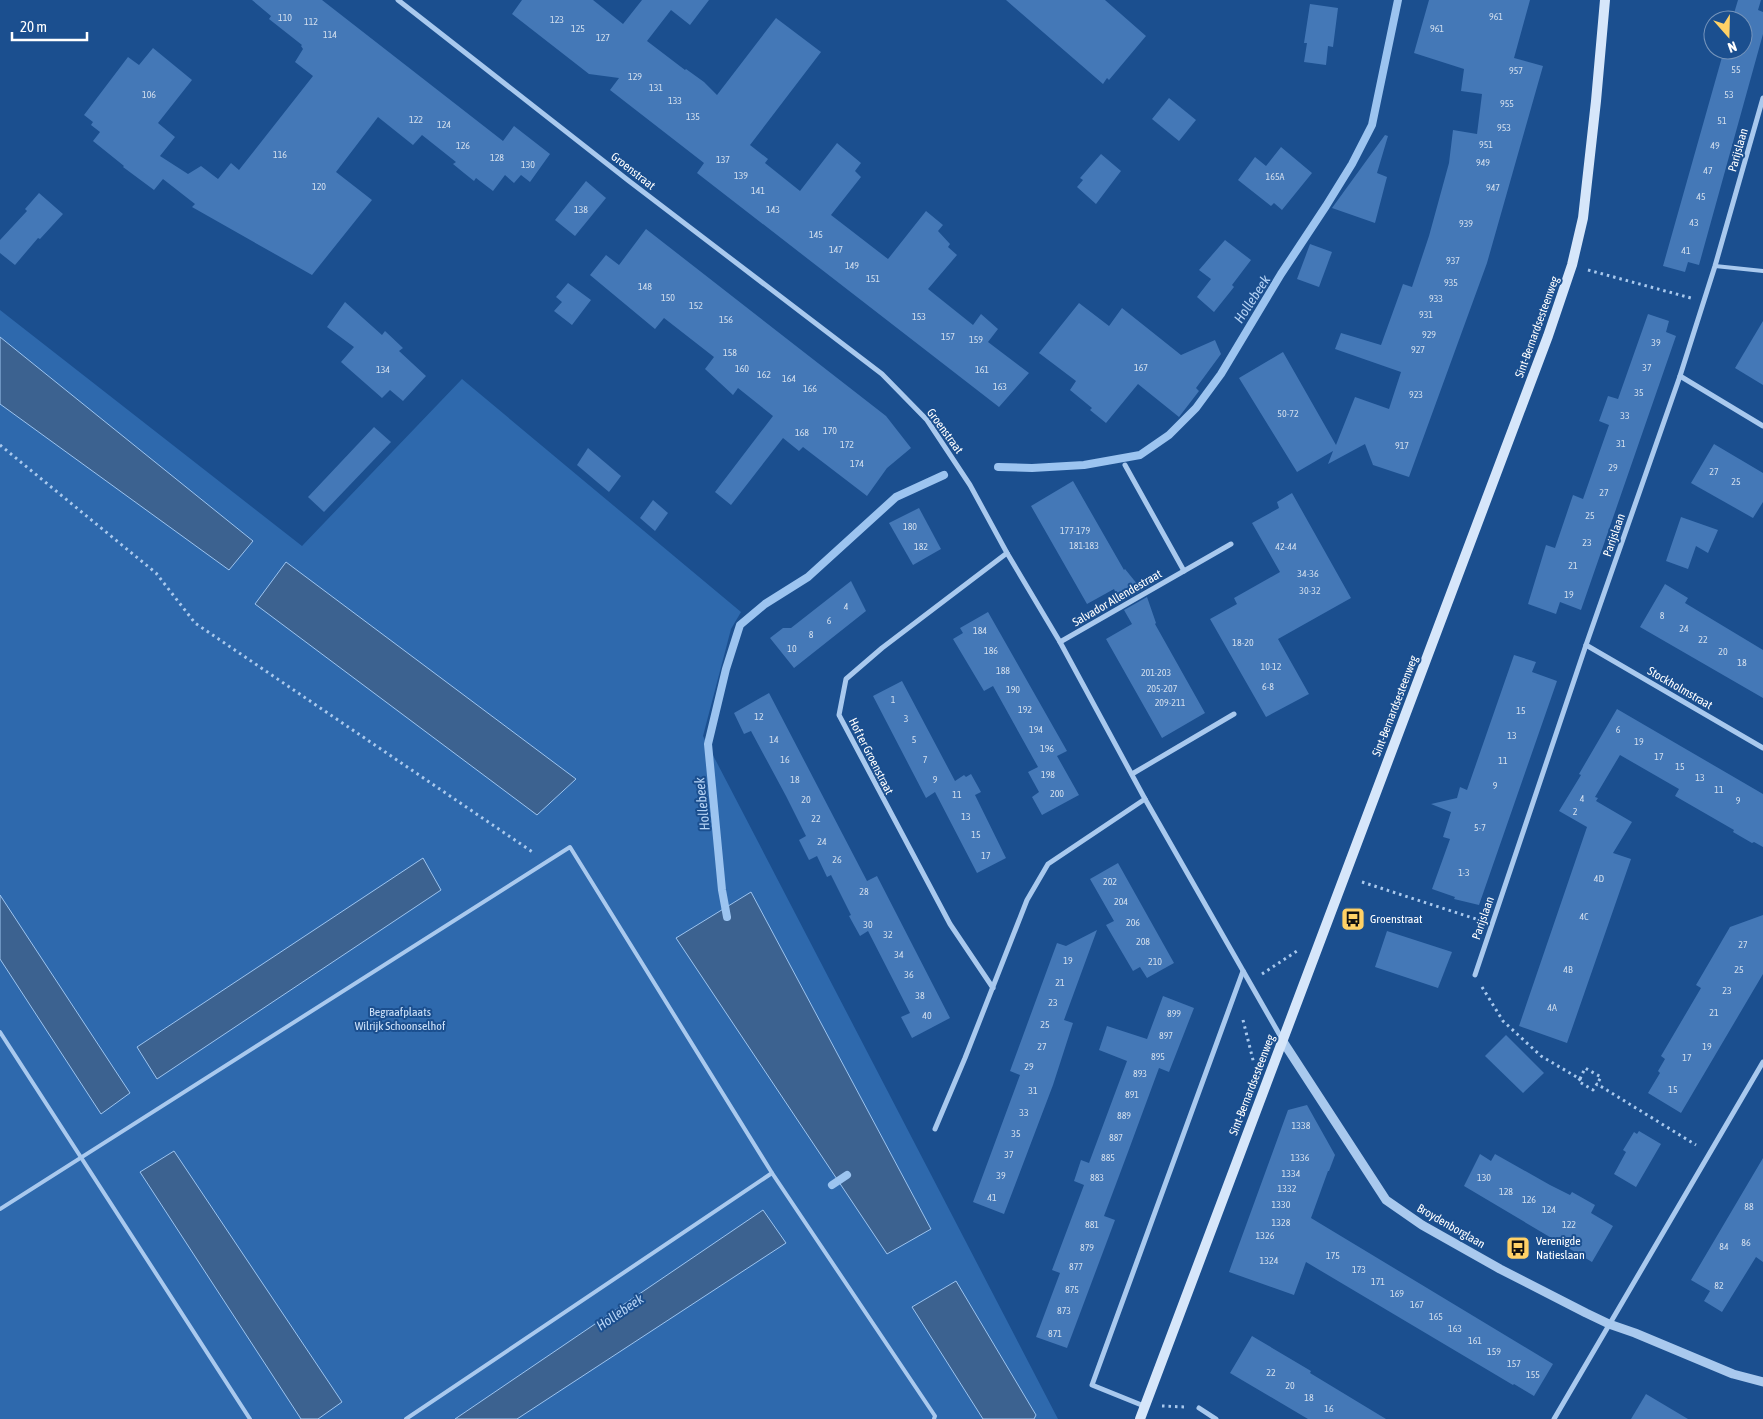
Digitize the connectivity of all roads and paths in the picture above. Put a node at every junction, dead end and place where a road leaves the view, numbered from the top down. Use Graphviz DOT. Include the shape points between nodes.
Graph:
graph roads {
  1 [pos="398,0"];
  2 [pos="1605,0"];
  3 [pos="1763,98"];
  4 [pos="1572,266"];
  5 [pos="1715,266"];
  6 [pos="1763,271"];
  7 [pos="1704,301"];
  8 [pos="1680,376"];
  9 [pos="1763,426"];
  10 [pos="0,445"];
  11 [pos="1125,465"];
  12 [pos="1231,544"];
  13 [pos="1007,553"];
  14 [pos="1184,571"];
  15 [pos="1060,642"];
  16 [pos="1586,645"];
  17 [pos="1234,714"];
  18 [pos="1763,748"];
  19 [pos="1132,774"];
  20 [pos="1145,799"];
  21 [pos="547,862"];
  22 [pos="1345,876"];
  23 [pos="1492,924"];
  24 [pos="1297,950"];
  25 [pos="1243,971"];
  26 [pos="1475,975"];
  27 [pos="1250,982"];
  28 [pos="993,988"];
  29 [pos="1243,1014"];
  30 [pos="0,1032"];
  31 [pos="1282,1040"];
  32 [pos="1763,1062"];
  33 [pos="1255,1066"];
  34 [pos="1580,1079"];
  35 [pos="1597,1084"];
  36 [pos="934,1129"];
  37 [pos="1710,1153"];
  38 [pos="82,1157"];
  39 [pos="772,1173"];
  40 [pos="0,1210"];
  41 [pos="1609,1324"];
  42 [pos="1763,1382"];
  43 [pos="1144,1406"];
  44 [pos="1199,1408"];
  45 [pos="250,1419"];
  46 [pos="406,1419"];
  47 [pos="934,1419"];
  48 [pos="1140,1419"];
  49 [pos="1216,1419"];
  50 [pos="1554,1419"];
  1 -- 13 [label="street, Groenstraat" via="882,374 927,420 970,485"];
  2 -- 4 [label="main road, Sint-Bernardsesteenweg" via="1583,218"];
  3 -- 5 [label="street, Parijslaan"];
  4 -- 7 [label="path"];
  4 -- 22 [label="main road, Sint-Bernardsesteenweg"];
  5 -- 6 [label="lane"];
  5 -- 7 [label="street, Parijslaan"];
  7 -- 8 [label="street, Parijslaan"];
  8 -- 9 [label="street"];
  8 -- 16 [label="street, Parijslaan"];
  10 -- 21 [label="path" via="156,574 195,623"];
  11 -- 14 [label="street"];
  12 -- 14 [label="street, Salvador Allendestraat"];
  13 -- 15 [label="street, Groenstraat"];
  13 -- 28 [label="street, Hof ter Groenstraat" via="846,678 839,715 950,924"];
  14 -- 15 [label="street, Salvador Allendestraat"];
  15 -- 19 [label="street, Groenstraat"];
  16 -- 18 [label="street, Stockholmstraat"];
  16 -- 23 [label="street, Parijslaan"];
  17 -- 19 [label="street"];
  19 -- 20 [label="street, Groenstraat"];
  20 -- 25 [label="street, Groenstraat"];
  20 -- 28 [label="street" via="1048,864 1027,900"];
  21 -- 38 [label="lane"];
  21 -- 39 [label="lane" via="570,847"];
  22 -- 23 [label="path"];
  22 -- 31 [label="main road, Sint-Bernardsesteenweg"];
  23 -- 26 [label="street, Parijslaan"];
  24 -- 27 [label="path"];
  25 -- 27 [label="street, Groenstraat"];
  25 -- 43 [label="street" via="1092,1384"];
  26 -- 34 [label="path" via="1503,1021 1541,1056"];
  27 -- 31 [label="street, Groenstraat"];
  28 -- 36 [label="street"];
  29 -- 33 [label="path"];
  30 -- 38 [label="lane"];
  31 -- 41 [label="street, Broydenborglaan" via="1386,1200 1422,1225 1500,1269"];
  31 -- 43 [label="main road, Sint-Bernardsesteenweg"];
  32 -- 37 [label="street"];
  34 -- 35 [label="path" via="1578,1082 1593,1090"];
  34 -- 35 [label="path" via="1586,1068 1601,1077"];
  35 -- 37 [label="path"];
  37 -- 41 [label="street"];
  38 -- 40 [label="lane"];
  38 -- 45 [label="lane"];
  39 -- 46 [label="lane"];
  39 -- 47 [label="lane"];
  41 -- 42 [label="street, Broydenborglaan" via="1733,1374"];
  41 -- 50 [label="street"];
  43 -- 44 [label="path"];
  43 -- 48 [label="main road, Sint-Bernardsesteenweg"];
  44 -- 49 [label="street"];
}
